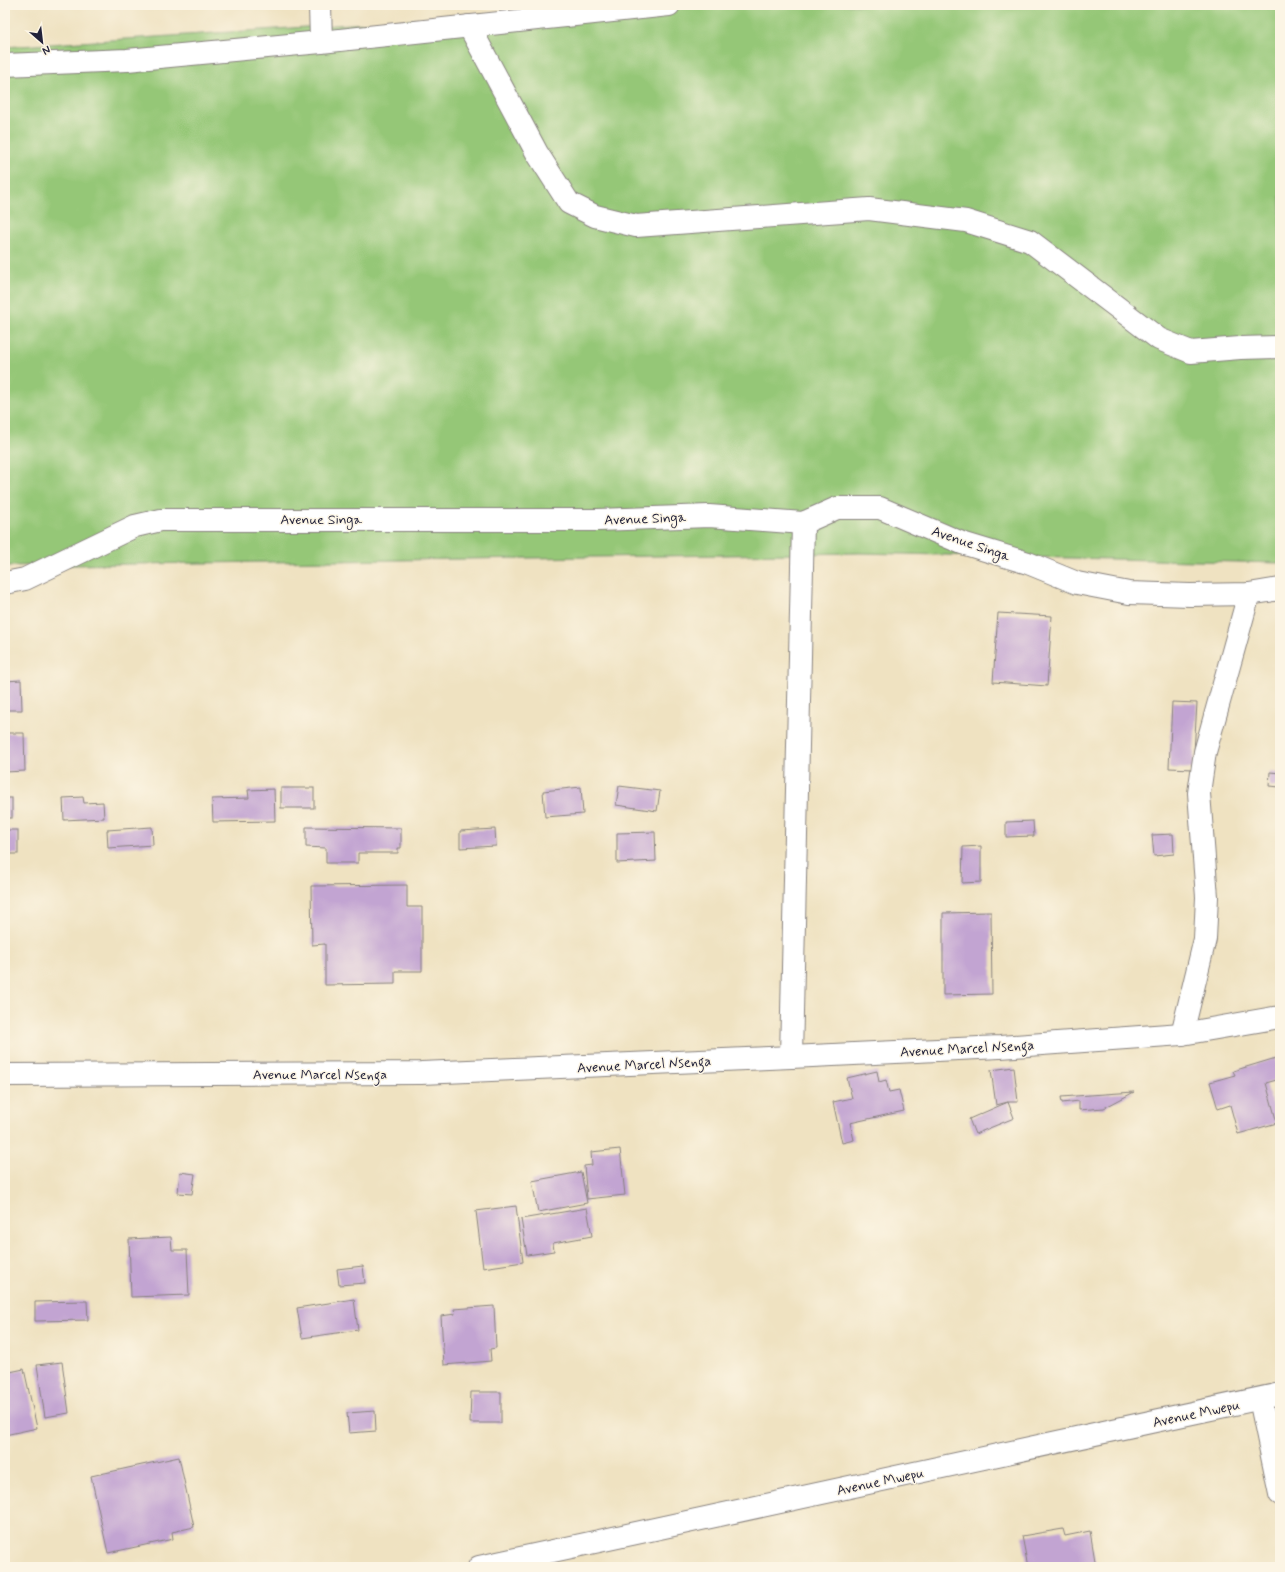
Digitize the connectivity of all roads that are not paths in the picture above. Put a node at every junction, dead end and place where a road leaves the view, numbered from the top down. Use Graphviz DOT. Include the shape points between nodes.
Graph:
graph roads {
  1 [pos="320,5"];
  2 [pos="669,5"];
  3 [pos="469,26"];
  4 [pos="321,42"];
  5 [pos="5,65"];
  6 [pos="1280,348"];
  7 [pos="803,523"];
  8 [pos="5,583"];
  9 [pos="1280,589"];
  10 [pos="1249,594"];
  11 [pos="1280,1017"];
  12 [pos="1182,1034"];
  13 [pos="791,1057"];
  14 [pos="5,1075"];
  15 [pos="1270,1397"];
  16 [pos="1280,1494"];
  17 [pos="479,1567"];
  1 -- 4 [label="street"];
  2 -- 3 [label="street"];
  3 -- 4 [label="street"];
  3 -- 6 [label="street" via="537,153 569,203 594,216 636,226 869,209 966,221 1030,241 1159,339 1191,352"];
  4 -- 5 [label="street" via="127,60"];
  7 -- 8 [label="street, Avenue Singa" via="709,516 598,520 161,520 135,526 26,579"];
  7 -- 10 [label="street, Avenue Singa" via="837,508 880,508 962,543 1021,560 1077,583 1129,592"];
  7 -- 13 [label="street"];
  9 -- 10 [label="street, Avenue Singa"];
  10 -- 12 [label="street" via="1205,752 1199,800 1207,897 1205,939"];
  11 -- 12 [label="street, Avenue Marcel Nsenga"];
  12 -- 13 [label="street, Avenue Marcel Nsenga" via="1000,1047"];
  13 -- 14 [label="street, Avenue Marcel Nsenga" via="421,1074"];
  15 -- 16 [label="street"];
  15 -- 17 [label="street, Avenue Mwepu"];
}
